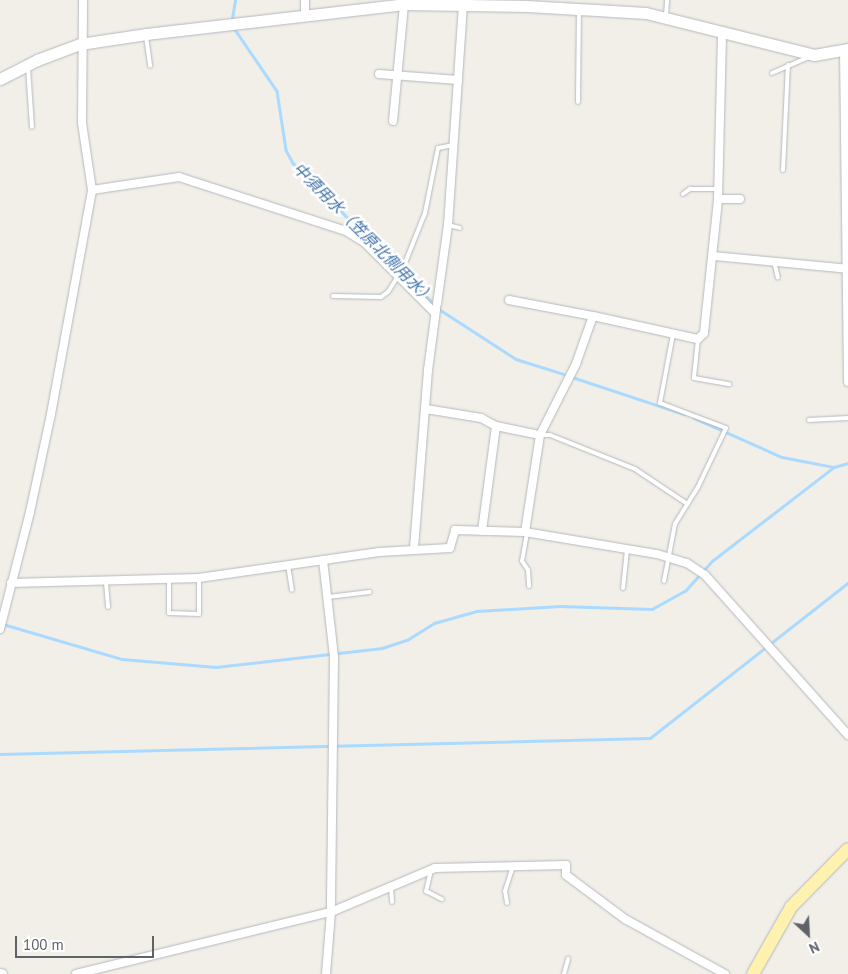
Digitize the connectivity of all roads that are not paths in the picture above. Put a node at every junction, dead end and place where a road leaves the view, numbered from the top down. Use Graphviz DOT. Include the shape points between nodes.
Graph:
graph roads {
  1 [pos="305,0"];
  2 [pos="667,0"];
  3 [pos="81,1"];
  4 [pos="404,4"];
  5 [pos="463,5"];
  6 [pos="601,5"];
  7 [pos="579,9"];
  8 [pos="305,15"];
  9 [pos="666,18"];
  10 [pos="722,32"];
  11 [pos="146,34"];
  12 [pos="80,44"];
  13 [pos="846,50"];
  14 [pos="814,55"];
  15 [pos="28,65"];
  16 [pos="788,65"];
  17 [pos="150,66"];
  18 [pos="772,73"];
  19 [pos="379,74"];
  20 [pos="397,75"];
  21 [pos="0,79"];
  22 [pos="458,80"];
  23 [pos="578,102"];
  24 [pos="393,121"];
  25 [pos="32,127"];
  26 [pos="454,145"];
  27 [pos="783,170"];
  28 [pos="718,189"];
  29 [pos="92,190"];
  30 [pos="683,194"];
  31 [pos="718,199"];
  32 [pos="740,199"];
  33 [pos="448,225"];
  34 [pos="460,228"];
  35 [pos="714,256"];
  36 [pos="774,261"];
  37 [pos="848,269"];
  38 [pos="397,275"];
  39 [pos="778,278"];
  40 [pos="334,296"];
  41 [pos="509,300"];
  42 [pos="436,309"];
  43 [pos="593,316"];
  44 [pos="674,332"];
  45 [pos="698,339"];
  46 [pos="848,382"];
  47 [pos="729,384"];
  48 [pos="426,409"];
  49 [pos="848,418"];
  50 [pos="809,420"];
  51 [pos="496,426"];
  52 [pos="540,435"];
  53 [pos="686,503"];
  54 [pos="482,531"];
  55 [pos="526,532"];
  56 [pos="414,548"];
  57 [pos="627,549"];
  58 [pos="667,557"];
  59 [pos="323,560"];
  60 [pos="288,566"];
  61 [pos="199,578"];
  62 [pos="169,581"];
  63 [pos="664,581"];
  64 [pos="11,583"];
  65 [pos="106,583"];
  66 [pos="529,586"];
  67 [pos="623,588"];
  68 [pos="292,590"];
  69 [pos="370,592"];
  70 [pos="327,598"];
  71 [pos="108,607"];
  72 [pos="0,629"];
  73 [pos="848,735"];
  74 [pos="848,848"];
  75 [pos="513,866"];
  76 [pos="431,870"];
  77 [pos="391,886"];
  78 [pos="442,899"];
  79 [pos="392,902"];
  80 [pos="507,903"];
  81 [pos="331,912"];
  82 [pos="568,959"];
  83 [pos="76,974"];
  84 [pos="326,974"];
  85 [pos="564,974"];
  86 [pos="725,974"];
  87 [pos="753,974"];
  1 -- 8 [label="street"];
  2 -- 9 [label="lane"];
  3 -- 12 [label="street"];
  4 -- 5 [label="street"];
  4 -- 8 [label="street"];
  4 -- 20 [label="street"];
  5 -- 7 [label="street"];
  5 -- 22 [label="street"];
  6 -- 7 [label="street"];
  6 -- 9 [label="street"];
  7 -- 23 [label="lane"];
  8 -- 11 [label="street"];
  9 -- 10 [label="street"];
  10 -- 14 [label="street"];
  10 -- 28 [label="street"];
  11 -- 12 [label="street"];
  11 -- 17 [label="lane"];
  12 -- 15 [label="street"];
  12 -- 29 [label="street" via="84,146"];
  13 -- 14 [label="street"];
  13 -- 37 [label="street"];
  14 -- 16 [label="lane"];
  15 -- 21 [label="street"];
  15 -- 25 [label="lane"];
  16 -- 18 [label="lane"];
  16 -- 27 [label="lane"];
  19 -- 20 [label="street"];
  20 -- 22 [label="street"];
  20 -- 24 [label="street"];
  22 -- 26 [label="street"];
  26 -- 33 [label="street"];
  26 -- 38 [label="lane" via="438,148 425,213 403,268"];
  28 -- 30 [label="lane" via="690,189"];
  28 -- 31 [label="street"];
  29 -- 38 [label="street" via="179,177 346,231 365,242"];
  29 -- 64 [label="street" via="51,414"];
  31 -- 32 [label="street"];
  31 -- 35 [label="street"];
  33 -- 34 [label="lane"];
  33 -- 42 [label="street"];
  35 -- 36 [label="street"];
  35 -- 45 [label="street" via="704,333"];
  36 -- 37 [label="street"];
  36 -- 39 [label="lane"];
  37 -- 46 [label="street"];
  38 -- 40 [label="lane" via="388,292 381,297"];
  38 -- 42 [label="street"];
  41 -- 43 [label="street"];
  42 -- 48 [label="street"];
  43 -- 44 [label="street"];
  43 -- 52 [label="street" via="576,364"];
  44 -- 45 [label="street"];
  44 -- 53 [label="lane" via="660,403 726,428 698,487"];
  45 -- 47 [label="lane" via="694,378"];
  48 -- 51 [label="street" via="481,418"];
  48 -- 56 [label="street"];
  49 -- 50 [label="lane"];
  51 -- 52 [label="street"];
  51 -- 54 [label="street"];
  52 -- 53 [label="lane" via="635,469"];
  52 -- 55 [label="street"];
  53 -- 58 [label="lane" via="674,524"];
  54 -- 55 [label="street"];
  54 -- 56 [label="street" via="455,530 450,548"];
  55 -- 57 [label="street"];
  55 -- 66 [label="lane" via="522,561 528,570"];
  56 -- 59 [label="street"];
  57 -- 58 [label="street"];
  57 -- 67 [label="lane"];
  58 -- 63 [label="lane"];
  58 -- 73 [label="street" via="687,563 705,575"];
  59 -- 60 [label="street"];
  59 -- 70 [label="street"];
  60 -- 61 [label="street"];
  60 -- 68 [label="lane"];
  61 -- 62 [label="street"];
  61 -- 62 [label="lane" via="199,614 169,613"];
  62 -- 65 [label="street"];
  64 -- 65 [label="street"];
  64 -- 72 [label="street"];
  65 -- 71 [label="lane"];
  69 -- 70 [label="lane"];
  70 -- 81 [label="street" via="334,656"];
  74 -- 87 [label="main road" via="791,907"];
  75 -- 76 [label="street"];
  75 -- 80 [label="lane" via="505,891"];
  75 -- 86 [label="street" via="566,864 566,874 625,920"];
  76 -- 77 [label="street"];
  76 -- 78 [label="lane" via="426,891"];
  77 -- 79 [label="lane"];
  77 -- 81 [label="street"];
  81 -- 83 [label="street"];
  81 -- 84 [label="street"];
  82 -- 85 [label="lane"];
}
